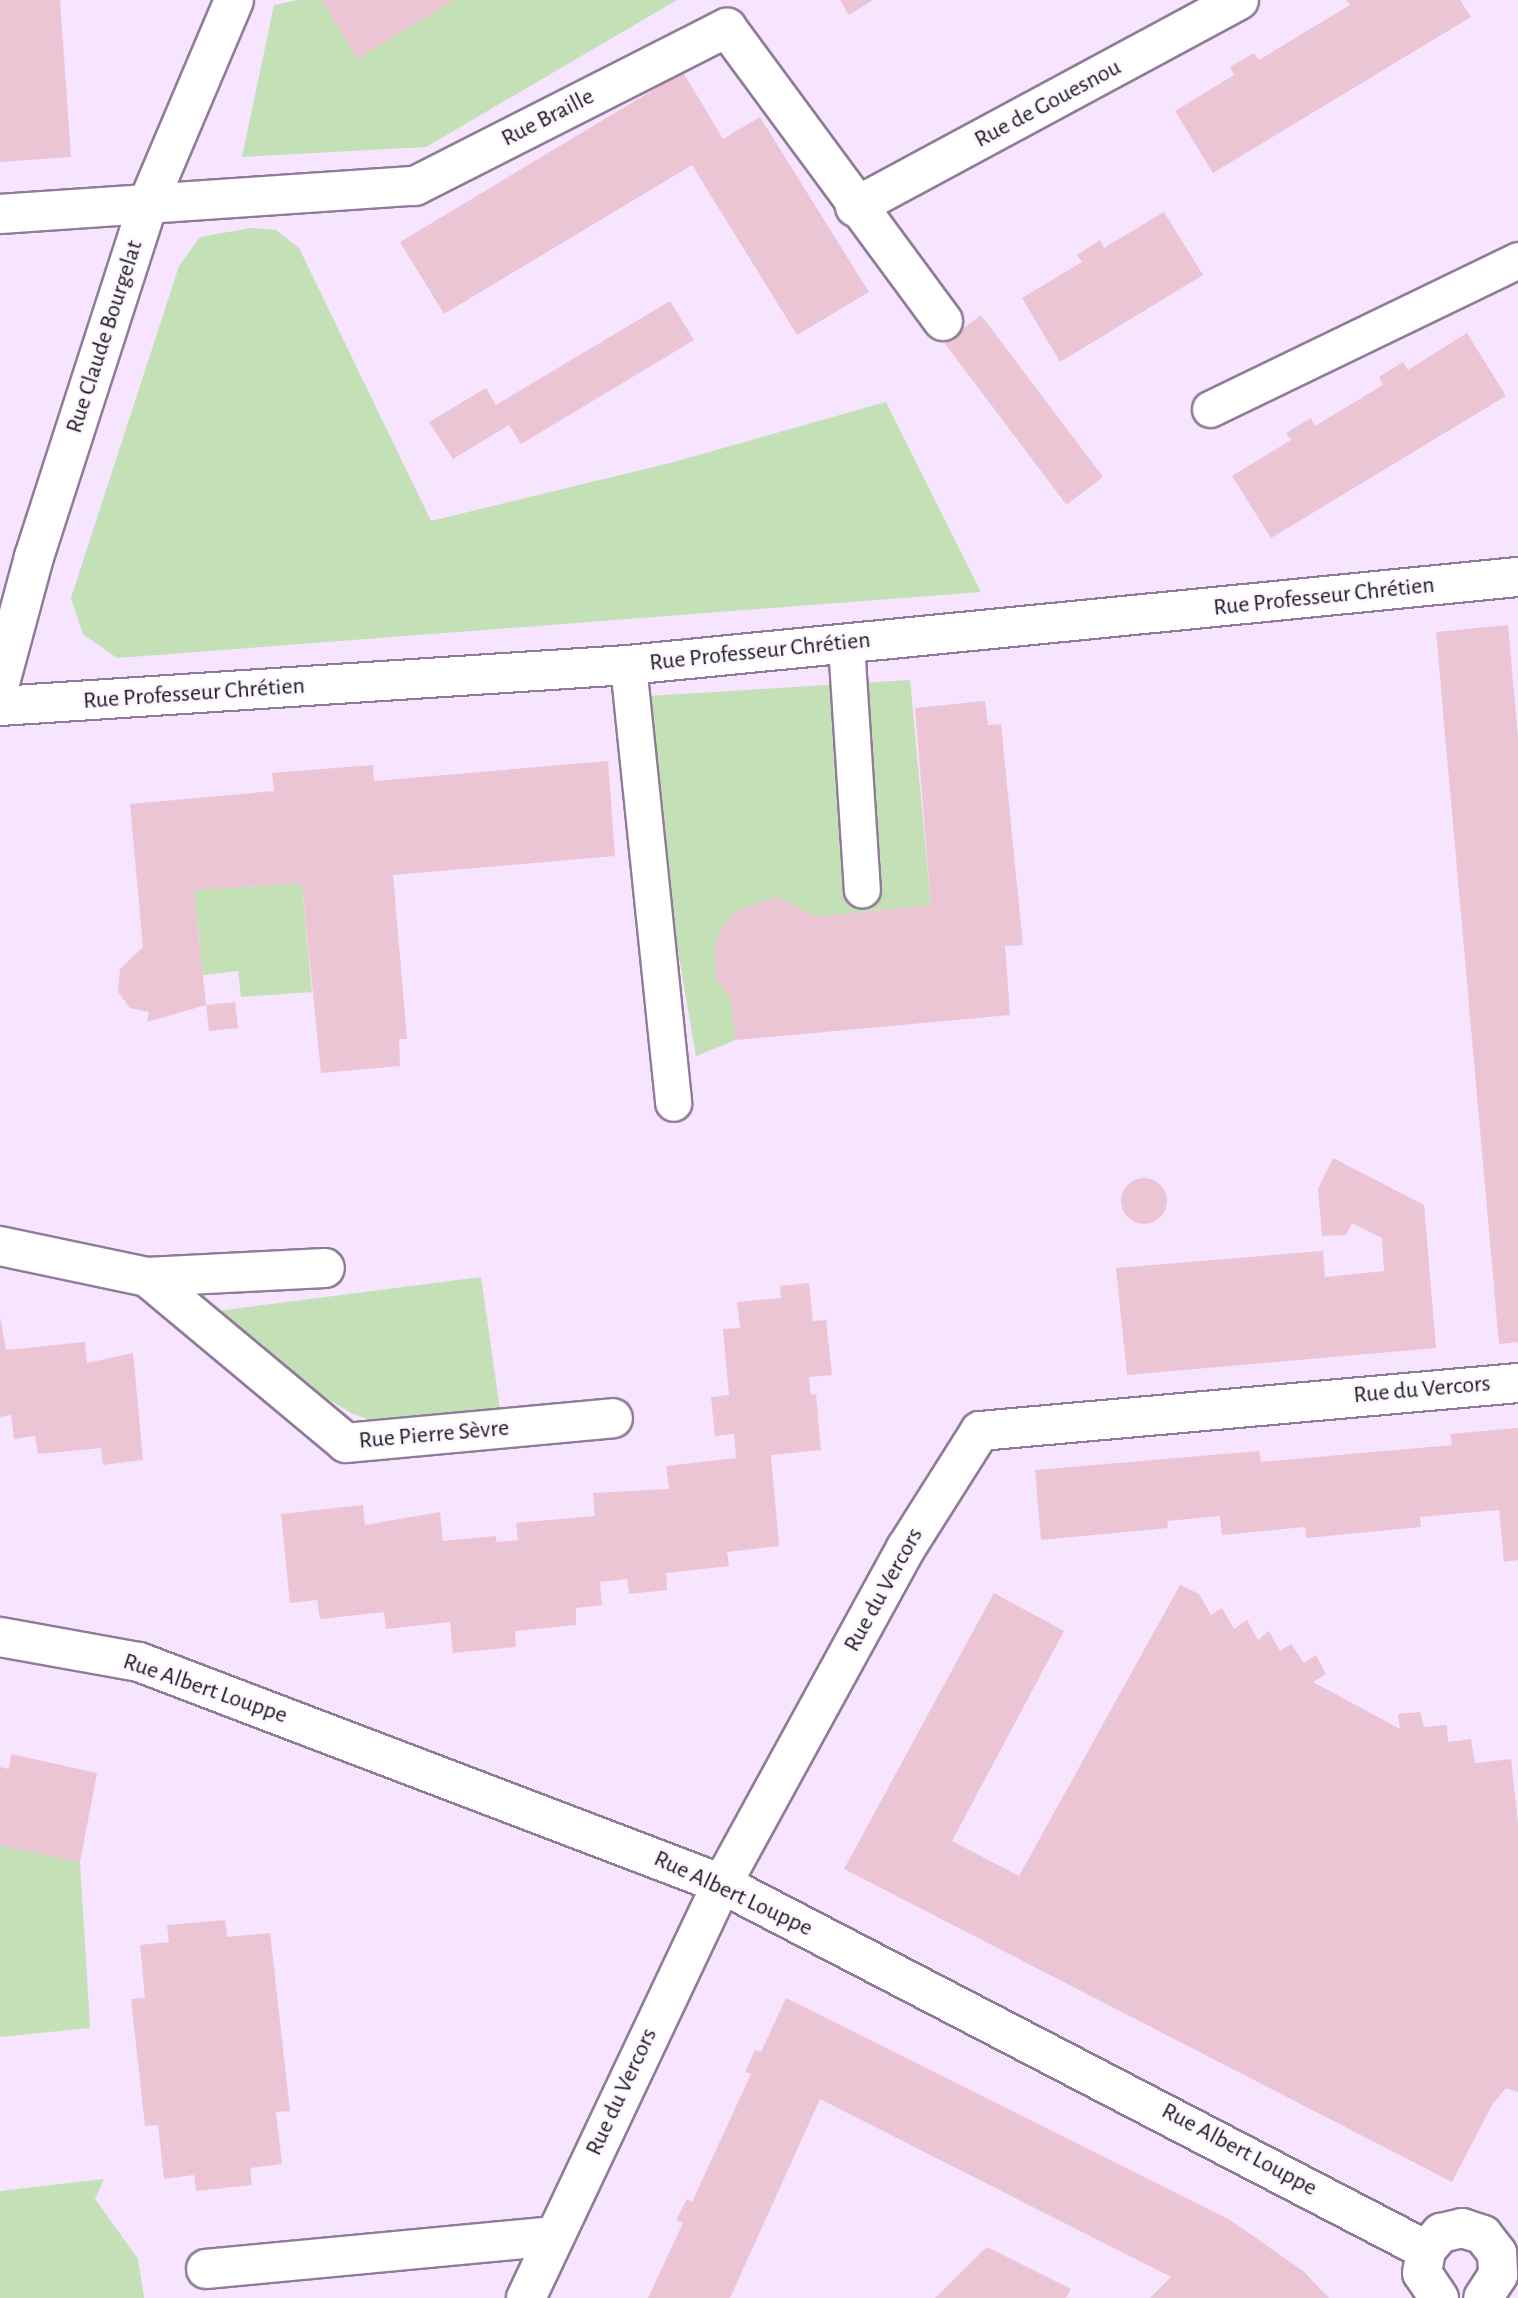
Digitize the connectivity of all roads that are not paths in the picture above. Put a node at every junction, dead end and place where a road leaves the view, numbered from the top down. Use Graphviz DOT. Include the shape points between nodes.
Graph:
graph roads {
  1 [pos="234,0"];
  2 [pos="1239,0"];
  3 [pos="727,14"];
  4 [pos="148,203"];
  5 [pos="855,207"];
  6 [pos="0,214"];
  7 [pos="1518,260"];
  8 [pos="943,321"];
  9 [pos="1210,409"];
  10 [pos="1518,577"];
  11 [pos="846,644"];
  12 [pos="628,665"];
  13 [pos="0,683"];
  14 [pos="0,706"];
  15 [pos="862,889"];
  16 [pos="673,1103"];
  17 [pos="0,1246"];
  18 [pos="325,1268"];
  19 [pos="147,1278"];
  20 [pos="1518,1383"];
  21 [pos="613,1418"];
  22 [pos="0,1637"];
  23 [pos="722,1884"];
  24 [pos="554,2236"];
  25 [pos="1426,2250"];
  26 [pos="206,2269"];
  27 [pos="1498,2294"];
  28 [pos="1433,2296"];
  29 [pos="526,2298"];
  1 -- 4 [label="street, Rue Claude Bourgelat"];
  2 -- 5 [label="street, Rue de Gouesnou"];
  3 -- 4 [label="street, Rue Braille" via="415,186"];
  3 -- 5 [label="street, Rue Braille"];
  4 -- 6 [label="street, Rue Braille"];
  4 -- 13 [label="street, Rue Claude Bourgelat" via="34,557"];
  5 -- 8 [label="street, Rue Braille"];
  7 -- 9 [label="lane"];
  10 -- 11 [label="street, Rue Professeur Chrétien"];
  11 -- 12 [label="street, Rue Professeur Chrétien"];
  11 -- 15 [label="lane"];
  12 -- 14 [label="street, Rue Professeur Chrétien"];
  12 -- 16 [label="lane"];
  17 -- 19 [label="street, Rue Pierre Sèvre"];
  18 -- 19 [label="street, Rue Pierre Sèvre"];
  19 -- 21 [label="street, Rue Pierre Sèvre" via="346,1443"];
  20 -- 23 [label="street, Rue du Vercors" via="980,1431 906,1548"];
  22 -- 23 [label="street, Rue Albert Louppe" via="139,1662"];
  23 -- 24 [label="street, Rue du Vercors"];
  23 -- 25 [label="street, Rue Albert Louppe"];
  24 -- 26 [label="street"];
  24 -- 29 [label="street, Rue du Vercors"];
  25 -- 27 [label="street" via="1432,2240 1452,2228 1483,2235 1499,2264"];
  25 -- 28 [label="street" via="1422,2273"];
}
